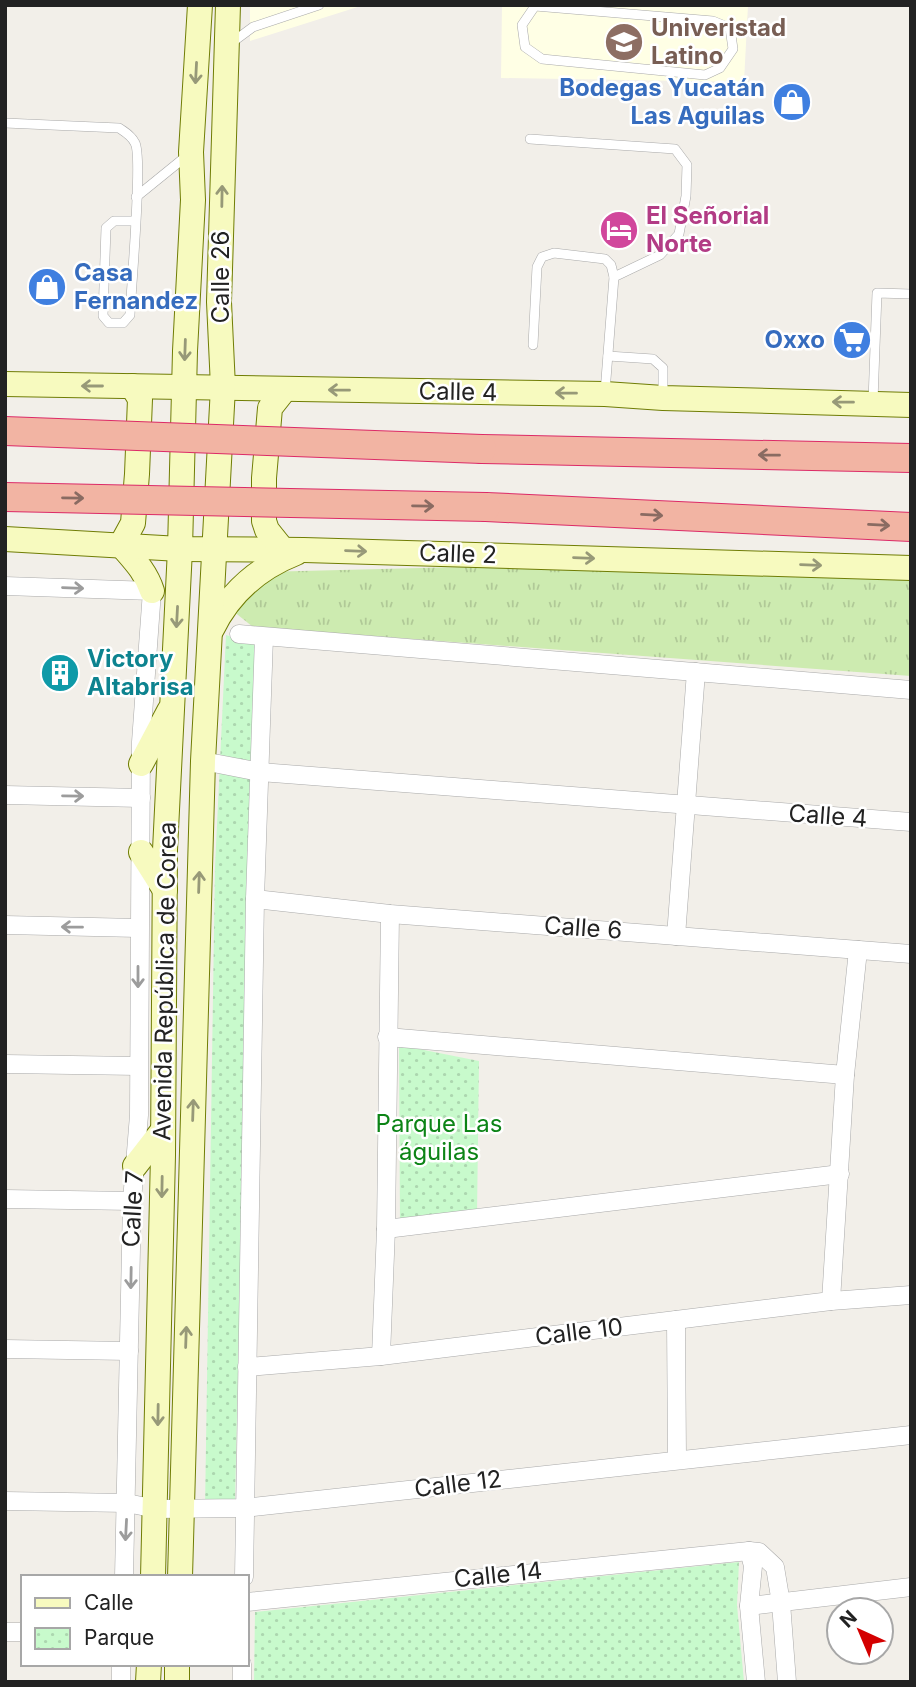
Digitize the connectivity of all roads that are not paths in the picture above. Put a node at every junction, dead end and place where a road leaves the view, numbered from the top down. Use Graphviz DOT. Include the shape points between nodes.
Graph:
graph roads {
  1 [pos="200,5"];
  2 [pos="228,5"];
  3 [pos="283,5"];
  4 [pos="319,5"];
  5 [pos="536,6"];
  6 [pos="283,17"];
  7 [pos="226,47"];
  8 [pos="5,123"];
  9 [pos="530,139"];
  10 [pos="191,152"];
  11 [pos="136,197"];
  12 [pos="135,221"];
  13 [pos="614,278"];
  14 [pos="911,294"];
  15 [pos="533,345"];
  16 [pos="608,356"];
  17 [pos="5,384"];
  18 [pos="132,386"];
  19 [pos="185,386"];
  20 [pos="223,387"];
  21 [pos="285,389"];
  22 [pos="605,394"];
  23 [pos="663,398"];
  24 [pos="873,403"];
  25 [pos="911,405"];
  26 [pos="5,430"];
  27 [pos="911,458"];
  28 [pos="5,497"];
  29 [pos="911,527"];
  30 [pos="5,538"];
  31 [pos="121,545"];
  32 [pos="180,549"];
  33 [pos="215,549"];
  34 [pos="294,550"];
  35 [pos="911,568"];
  36 [pos="5,586"];
  37 [pos="152,591"];
  38 [pos="239,634"];
  39 [pos="209,636"];
  40 [pos="264,636"];
  41 [pos="696,672"];
  42 [pos="911,690"];
  43 [pos="172,704"];
  44 [pos="203,761"];
  45 [pos="141,764"];
  46 [pos="260,772"];
  47 [pos="5,795"];
  48 [pos="141,798"];
  49 [pos="688,805"];
  50 [pos="911,822"];
  51 [pos="141,852"];
  52 [pos="165,890"];
  53 [pos="255,899"];
  54 [pos="390,914"];
  55 [pos="5,925"];
  56 [pos="138,928"];
  57 [pos="676,936"];
  58 [pos="858,950"];
  59 [pos="911,954"];
  60 [pos="387,1037"];
  61 [pos="5,1064"];
  62 [pos="138,1066"];
  63 [pos="845,1075"];
  64 [pos="163,1130"];
  65 [pos="135,1166"];
  66 [pos="840,1174"];
  67 [pos="5,1199"];
  68 [pos="132,1201"];
  69 [pos="386,1229"];
  70 [pos="911,1295"];
  71 [pos="831,1301"];
  72 [pos="676,1320"];
  73 [pos="5,1349"];
  74 [pos="129,1351"];
  75 [pos="381,1356"];
  76 [pos="247,1367"];
  77 [pos="911,1435"];
  78 [pos="677,1459"];
  79 [pos="5,1501"];
  80 [pos="127,1503"];
  81 [pos="244,1508"];
  82 [pos="156,1509"];
  83 [pos="181,1509"];
  84 [pos="749,1551"];
  85 [pos="124,1575"];
  86 [pos="153,1575"];
  87 [pos="180,1575"];
  88 [pos="244,1575"];
  89 [pos="911,1587"];
  90 [pos="248,1602"];
  91 [pos="781,1602"];
  92 [pos="750,1606"];
  93 [pos="756,1682"];
  94 [pos="787,1682"];
  1 -- 10 [label="main road, Calle 26, one-way"];
  2 -- 7 [label="main road, Calle 26"];
  3 -- 6 [label="lane"];
  4 -- 6 [label="lane"];
  5 -- 5 [label="lane" via="522,25 525,47 542,59 705,75 720,68 733,49 730,28 713,21"];
  6 -- 7 [label="lane" via="253,27"];
  20 -- 7 [label="main road, Calle 26, one-way" via="219,302"];
  8 -- 11 [label="lane" via="119,128 136,144"];
  9 -- 13 [label="lane" via="676,149 687,165 687,196 679,234 660,255"];
  10 -- 11 [label="lane"];
  10 -- 19 [label="main road, Calle 26, one-way"];
  11 -- 12 [label="lane"];
  12 -- 12 [label="lane" via="130,315 123,323 109,323 103,316 106,228 114,221"];
  13 -- 15 [label="lane" via="605,259 554,253 542,257 537,267"];
  13 -- 16 [label="lane"];
  14 -- 24 [label="lane" via="877,293"];
  16 -- 22 [label="lane"];
  16 -- 23 [label="lane" via="653,359 663,369"];
  18 -- 17 [label="main road, Calle 4, one-way"];
  18 -- 19 [label="main road, Calle 4"];
  18 -- 31 [label="main road" via="140,399 137,474 133,523"];
  19 -- 20 [label="main road, Calle 4"];
  19 -- 32 [label="main road, Avenida República de Corea"];
  20 -- 21 [label="main road, Calle 4"];
  20 -- 33 [label="main road, Calle 26"];
  22 -- 21 [label="main road, Calle 4, one-way"];
  21 -- 34 [label="main road" via="270,408 264,521 267,530"];
  22 -- 23 [label="main road, Calle 4"];
  24 -- 23 [label="main road, Calle 4, one-way"];
  24 -- 25 [label="main road, Calle 4"];
  27 -- 26 [label="highway, one-way, bridge" via="482,449"];
  28 -- 29 [label="highway, one-way, bridge" via="486,507"];
  30 -- 31 [label="main road, Calle 2"];
  31 -- 32 [label="main road, Calle 2"];
  31 -- 37 [label="main road" via="149,579"];
  32 -- 33 [label="main road, Calle 2"];
  32 -- 43 [label="main road, Avenida República de Corea, one-way"];
  33 -- 34 [label="main road, Calle 2"];
  33 -- 39 [label="main road, Avenida República de Corea"];
  34 -- 35 [label="main road, Calle 2, one-way"];
  34 -- 39 [label="main road" via="254,575 222,608"];
  36 -- 37 [label="street, one-way"];
  37 -- 45 [label="street, Calle 7"];
  38 -- 40 [label="street"];
  39 -- 44 [label="main road, Avenida República de Corea"];
  40 -- 41 [label="street"];
  40 -- 46 [label="street"];
  41 -- 42 [label="street"];
  41 -- 49 [label="street"];
  43 -- 45 [label="main road"];
  43 -- 52 [label="main road, Avenida República de Corea"];
  44 -- 46 [label="street, Calle 4"];
  83 -- 44 [label="main road, Avenida República de Corea, one-way"];
  45 -- 48 [label="street, Calle 7"];
  46 -- 49 [label="street, Calle 4"];
  46 -- 53 [label="street"];
  47 -- 48 [label="street, one-way"];
  48 -- 51 [label="street, Calle 7"];
  49 -- 50 [label="street, Calle 4"];
  49 -- 57 [label="street"];
  51 -- 52 [label="main road"];
  51 -- 56 [label="street, Calle 7"];
  52 -- 64 [label="main road, Avenida República de Corea"];
  53 -- 54 [label="street, Calle 6"];
  53 -- 76 [label="street"];
  54 -- 57 [label="street, Calle 6"];
  54 -- 60 [label="street"];
  56 -- 55 [label="street, one-way"];
  56 -- 62 [label="street, Calle 7, one-way"];
  57 -- 58 [label="street, Calle 6"];
  58 -- 59 [label="street, Calle 6"];
  58 -- 63 [label="street"];
  60 -- 63 [label="street"];
  60 -- 69 [label="street"];
  61 -- 62 [label="street"];
  62 -- 65 [label="street, Calle 7"];
  63 -- 66 [label="street"];
  64 -- 65 [label="main road"];
  64 -- 82 [label="main road, Avenida República de Corea, one-way"];
  65 -- 68 [label="street, Calle 7"];
  66 -- 69 [label="street"];
  66 -- 71 [label="street"];
  67 -- 68 [label="street"];
  68 -- 74 [label="street, Calle 7, one-way"];
  69 -- 75 [label="street"];
  70 -- 71 [label="street, Calle 10"];
  71 -- 72 [label="street, Calle 10"];
  72 -- 75 [label="street, Calle 10"];
  72 -- 78 [label="street"];
  73 -- 74 [label="street"];
  74 -- 80 [label="street, Calle 7"];
  75 -- 76 [label="street, Calle 10"];
  76 -- 81 [label="street"];
  77 -- 78 [label="street, Calle 12"];
  78 -- 81 [label="street, Calle 12"];
  79 -- 80 [label="street, Calle 12"];
  80 -- 82 [label="street, Calle 12"];
  80 -- 85 [label="street, Calle 7, one-way"];
  81 -- 83 [label="street, Calle 12"];
  81 -- 88 [label="street"];
  82 -- 83 [label="street, Calle 12"];
  82 -- 86 [label="main road, Avenida República de Corea"];
  83 -- 87 [label="main road, Avenida República de Corea"];
  84 -- 90 [label="street, Calle 14"];
  84 -- 91 [label="street" via="759,1552 775,1567"];
  84 -- 92 [label="street" via="753,1577"];
  89 -- 91 [label="street"];
  91 -- 92 [label="street"];
  91 -- 94 [label="street"];
  92 -- 93 [label="street"];
}
